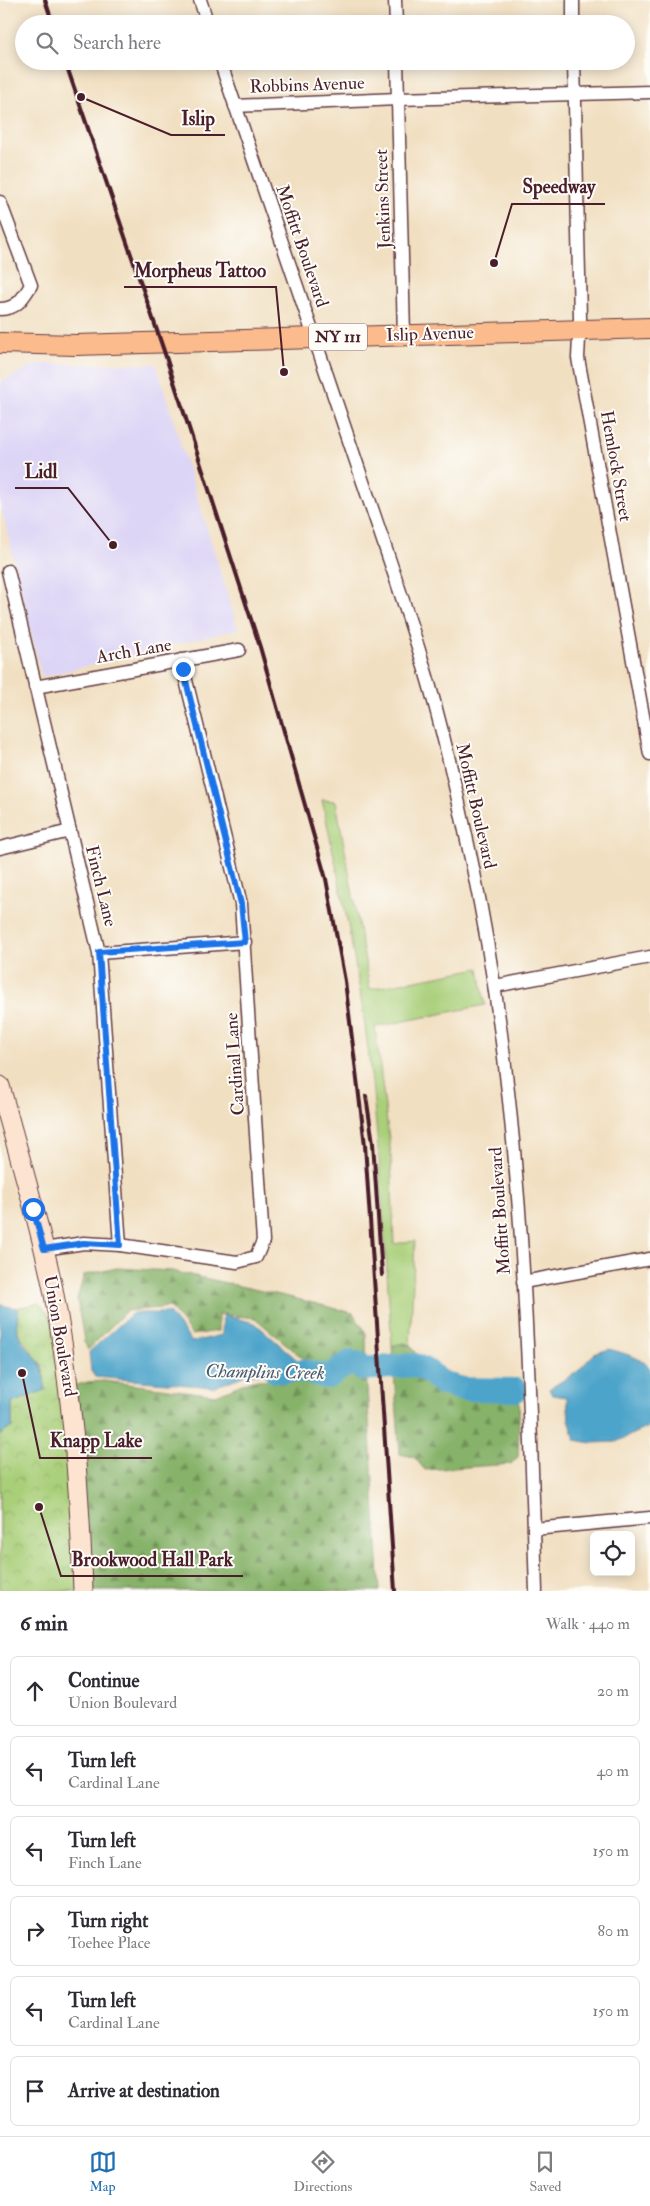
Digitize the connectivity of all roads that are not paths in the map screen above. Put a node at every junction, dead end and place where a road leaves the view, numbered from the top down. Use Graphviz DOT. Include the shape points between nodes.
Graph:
graph roads {
  1 [pos="200,0"];
  2 [pos="395,0"];
  3 [pos="573,0"];
  4 [pos="205,15"];
  5 [pos="396,15"];
  6 [pos="573,15"];
  7 [pos="223,70"];
  8 [pos="397,70"];
  9 [pos="574,70"];
  10 [pos="650,92"];
  11 [pos="574,94"];
  12 [pos="398,99"];
  13 [pos="236,106"];
  14 [pos="0,204"];
  15 [pos="0,309"];
  16 [pos="650,328"];
  17 [pos="579,330"];
  18 [pos="404,335"];
  19 [pos="315,338"];
  20 [pos="0,343"];
  21 [pos="8,571"];
  22 [pos="239,650"];
  23 [pos="180,660"];
  24 [pos="35,687"];
  25 [pos="650,754"];
  26 [pos="70,831"];
  27 [pos="0,848"];
  28 [pos="245,942"];
  29 [pos="99,952"];
  30 [pos="650,957"];
  31 [pos="495,986"];
  32 [pos="0,1086"];
  33 [pos="120,1245"];
  34 [pos="44,1249"];
  35 [pos="650,1259"];
  36 [pos="522,1282"];
  37 [pos="650,1518"];
  38 [pos="534,1529"];
  39 [pos="84,1591"];
  40 [pos="536,1591"];
  1 -- 4 [label="street"];
  2 -- 5 [label="street"];
  3 -- 6 [label="street"];
  7 -- 13 [label="street, Moffitt Boulevard"];
  8 -- 12 [label="street, Jenkins Street"];
  9 -- 11 [label="street, Hemlock Street"];
  10 -- 11 [label="street, Robbins Avenue"];
  11 -- 12 [label="street, Robbins Avenue"];
  11 -- 17 [label="street, Hemlock Street"];
  12 -- 13 [label="street, Robbins Avenue"];
  12 -- 18 [label="street, Jenkins Street"];
  13 -- 19 [label="street, Moffitt Boulevard"];
  14 -- 15 [label="street" via="31,285 19,303"];
  16 -- 17 [label="main road, Islip Avenue / NY 111"];
  17 -- 18 [label="main road, Islip Avenue / NY 111"];
  17 -- 25 [label="street, Hemlock Street" via="578,358"];
  18 -- 19 [label="main road, Islip Avenue / NY 111"];
  19 -- 20 [label="main road, Islip Avenue / NY 111" via="76,345"];
  19 -- 31 [label="street, Moffitt Boulevard" via="423,663 473,870"];
  21 -- 24 [label="street, Finch Lane"];
  22 -- 23 [label="street, Arch Lane"];
  23 -- 24 [label="street, Arch Lane"];
  23 -- 28 [label="street, Cardinal Lane" via="241,904"];
  24 -- 26 [label="street, Finch Lane"];
  26 -- 27 [label="street"];
  26 -- 29 [label="street, Finch Lane"];
  28 -- 29 [label="street"];
  28 -- 33 [label="street, Cardinal Lane" via="264,1241 256,1257 237,1262"];
  29 -- 33 [label="street, Finch Lane"];
  30 -- 31 [label="street"];
  31 -- 36 [label="street, Moffitt Boulevard" via="507,1072"];
  32 -- 34 [label="main road, Union Boulevard"];
  33 -- 34 [label="street, Cardinal Lane" via="84,1243"];
  34 -- 39 [label="main road, Union Boulevard" via="63,1344 76,1438"];
  35 -- 36 [label="street"];
  36 -- 38 [label="street, Moffitt Boulevard"];
  37 -- 38 [label="street"];
  38 -- 40 [label="street, Moffitt Boulevard"];
}
